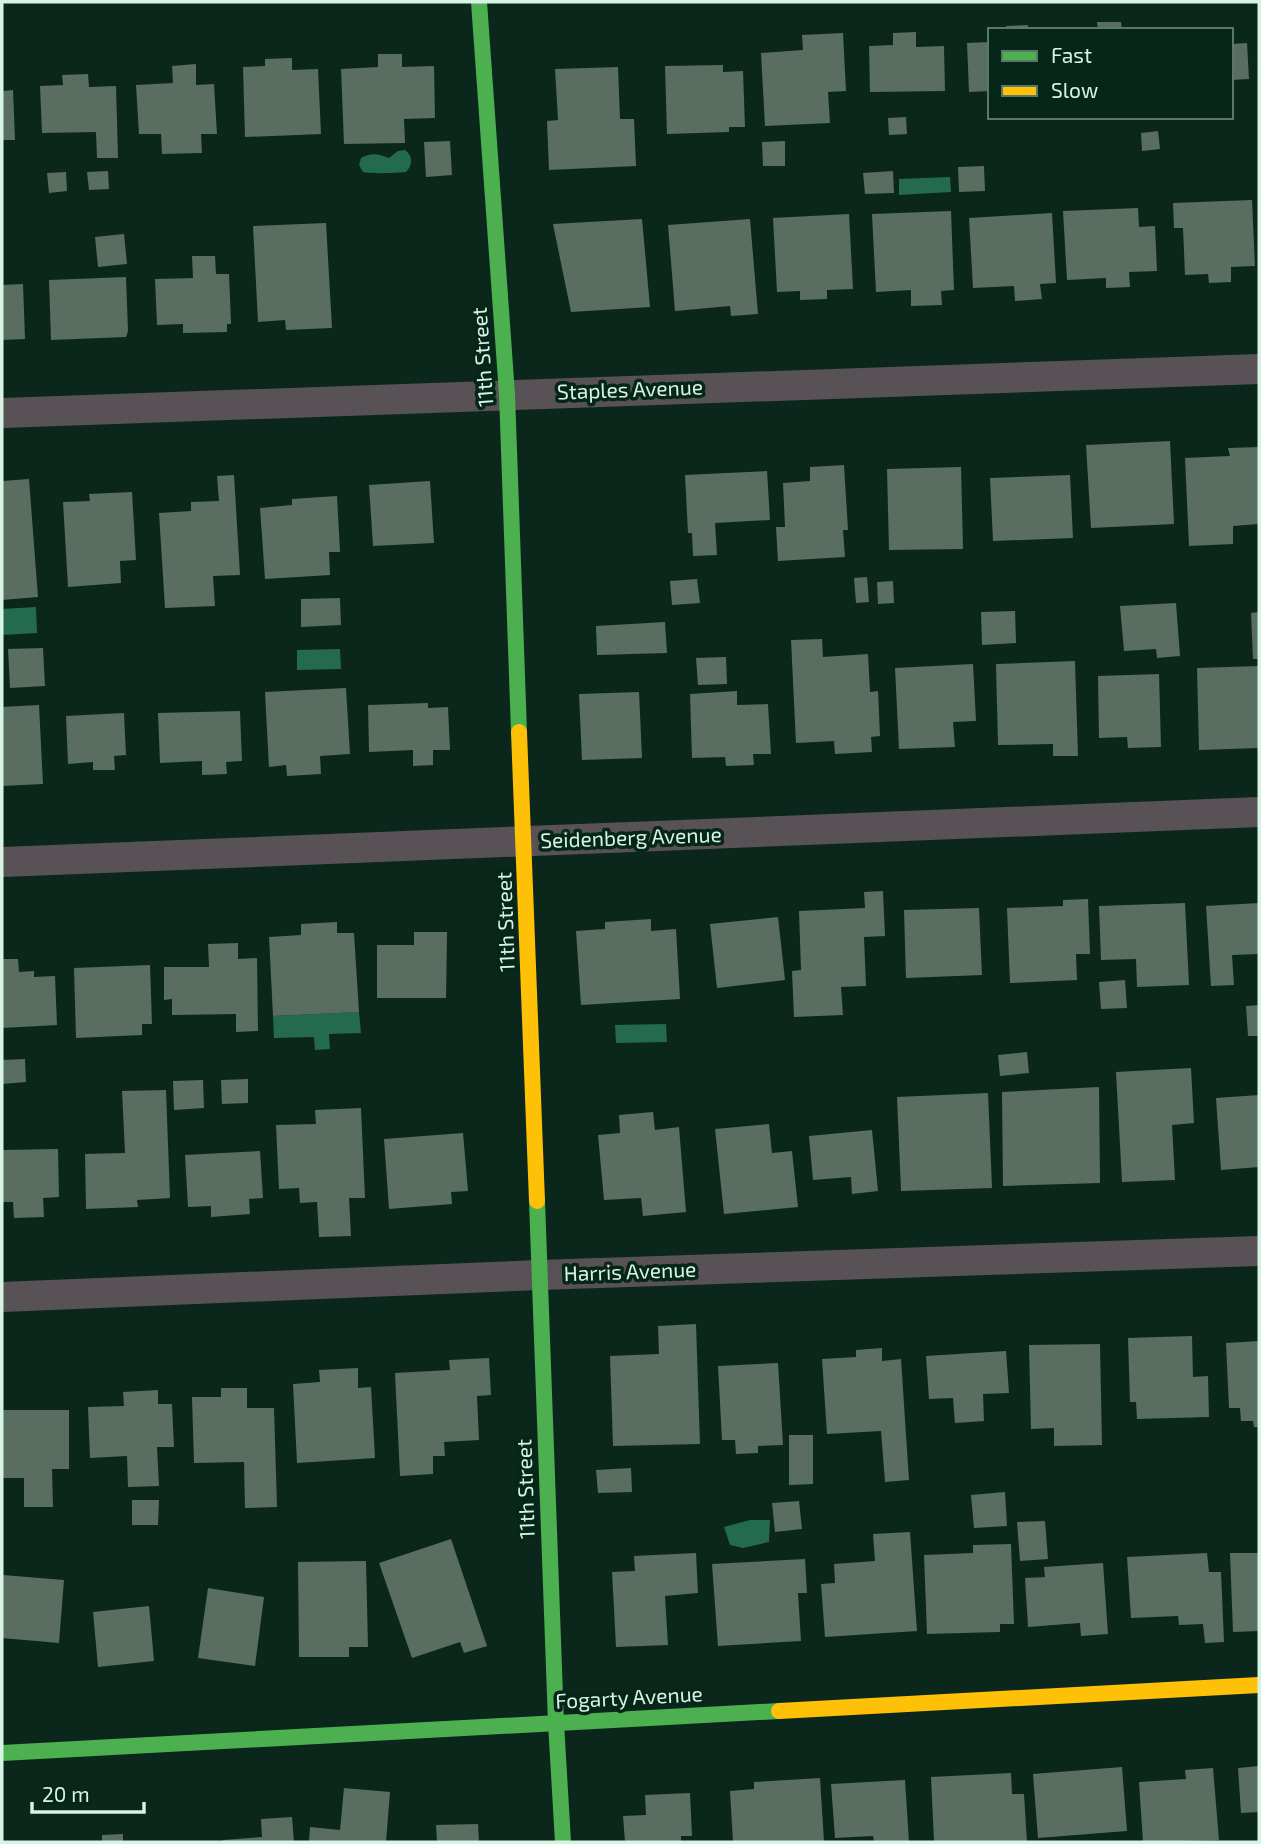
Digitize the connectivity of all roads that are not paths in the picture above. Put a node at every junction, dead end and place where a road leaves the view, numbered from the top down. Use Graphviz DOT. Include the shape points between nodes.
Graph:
graph roads {
  1 [pos="479,2"];
  2 [pos="1259,369"];
  3 [pos="507,394"];
  4 [pos="2,413"];
  5 [pos="1259,812"];
  6 [pos="525,842"];
  7 [pos="2,862"];
  8 [pos="1259,1251"];
  9 [pos="539,1275"];
  10 [pos="2,1297"];
  11 [pos="1259,1685"];
  12 [pos="556,1723"];
  13 [pos="2,1753"];
  14 [pos="563,1842"];
  1 -- 3 [label="street, 11th Street"];
  2 -- 3 [label="street, Staples Avenue"];
  3 -- 4 [label="street, Staples Avenue"];
  3 -- 6 [label="street, 11th Street"];
  5 -- 6 [label="street, Seidenberg Avenue"];
  6 -- 7 [label="street, Seidenberg Avenue"];
  6 -- 9 [label="street, 11th Street"];
  8 -- 9 [label="street, Harris Avenue"];
  9 -- 10 [label="street, Harris Avenue"];
  9 -- 12 [label="street, 11th Street"];
  11 -- 12 [label="street, Fogarty Avenue"];
  12 -- 13 [label="street, Fogarty Avenue"];
  12 -- 14 [label="street, 11th Street"];
}
